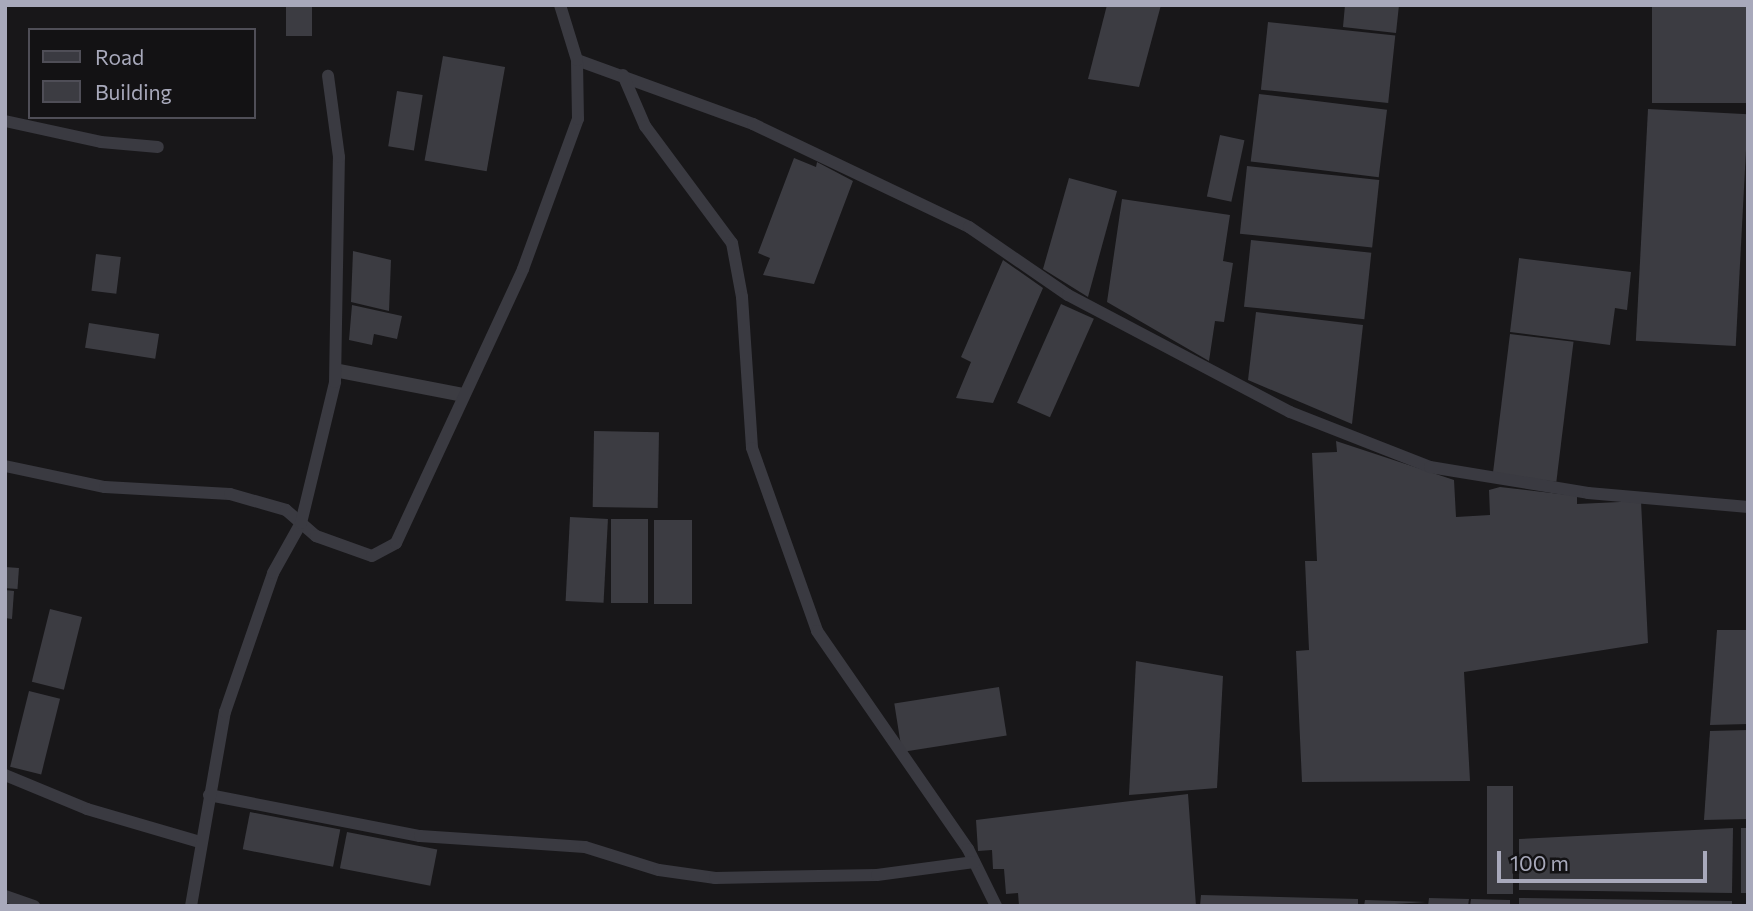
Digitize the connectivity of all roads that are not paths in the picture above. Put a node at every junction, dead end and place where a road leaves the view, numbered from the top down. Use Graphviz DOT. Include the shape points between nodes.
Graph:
graph roads {
  1 [pos="560,5"];
  2 [pos="577,60"];
  3 [pos="623,75"];
  4 [pos="328,76"];
  5 [pos="5,121"];
  6 [pos="158,147"];
  7 [pos="5,466"];
  8 [pos="1748,507"];
  9 [pos="301,523"];
  10 [pos="5,775"];
  11 [pos="209,795"];
  12 [pos="200,842"];
  13 [pos="974,862"];
  14 [pos="5,896"];
  15 [pos="34,906"];
  16 [pos="191,906"];
  17 [pos="996,906"];
  1 -- 2 [label="street"];
  2 -- 3 [label="street"];
  2 -- 9 [label="street" via="578,119 527,256 396,543 372,556 316,536"];
  3 -- 8 [label="street" via="754,124 969,227 1068,295 1290,412 1430,467 1588,493"];
  3 -- 13 [label="street" via="645,126 732,243 742,297 752,448 817,631"];
  4 -- 9 [label="street" via="339,157 335,382"];
  5 -- 6 [label="street" via="101,142"];
  7 -- 9 [label="street" via="105,486 230,494 286,510"];
  9 -- 11 [label="street" via="273,573 225,712"];
  10 -- 12 [label="street" via="87,809"];
  11 -- 12 [label="street"];
  11 -- 13 [label="street" via="420,836 585,847 659,870 715,878 877,875"];
  12 -- 16 [label="street"];
  13 -- 17 [label="street"];
  14 -- 15 [label="street"];
}
